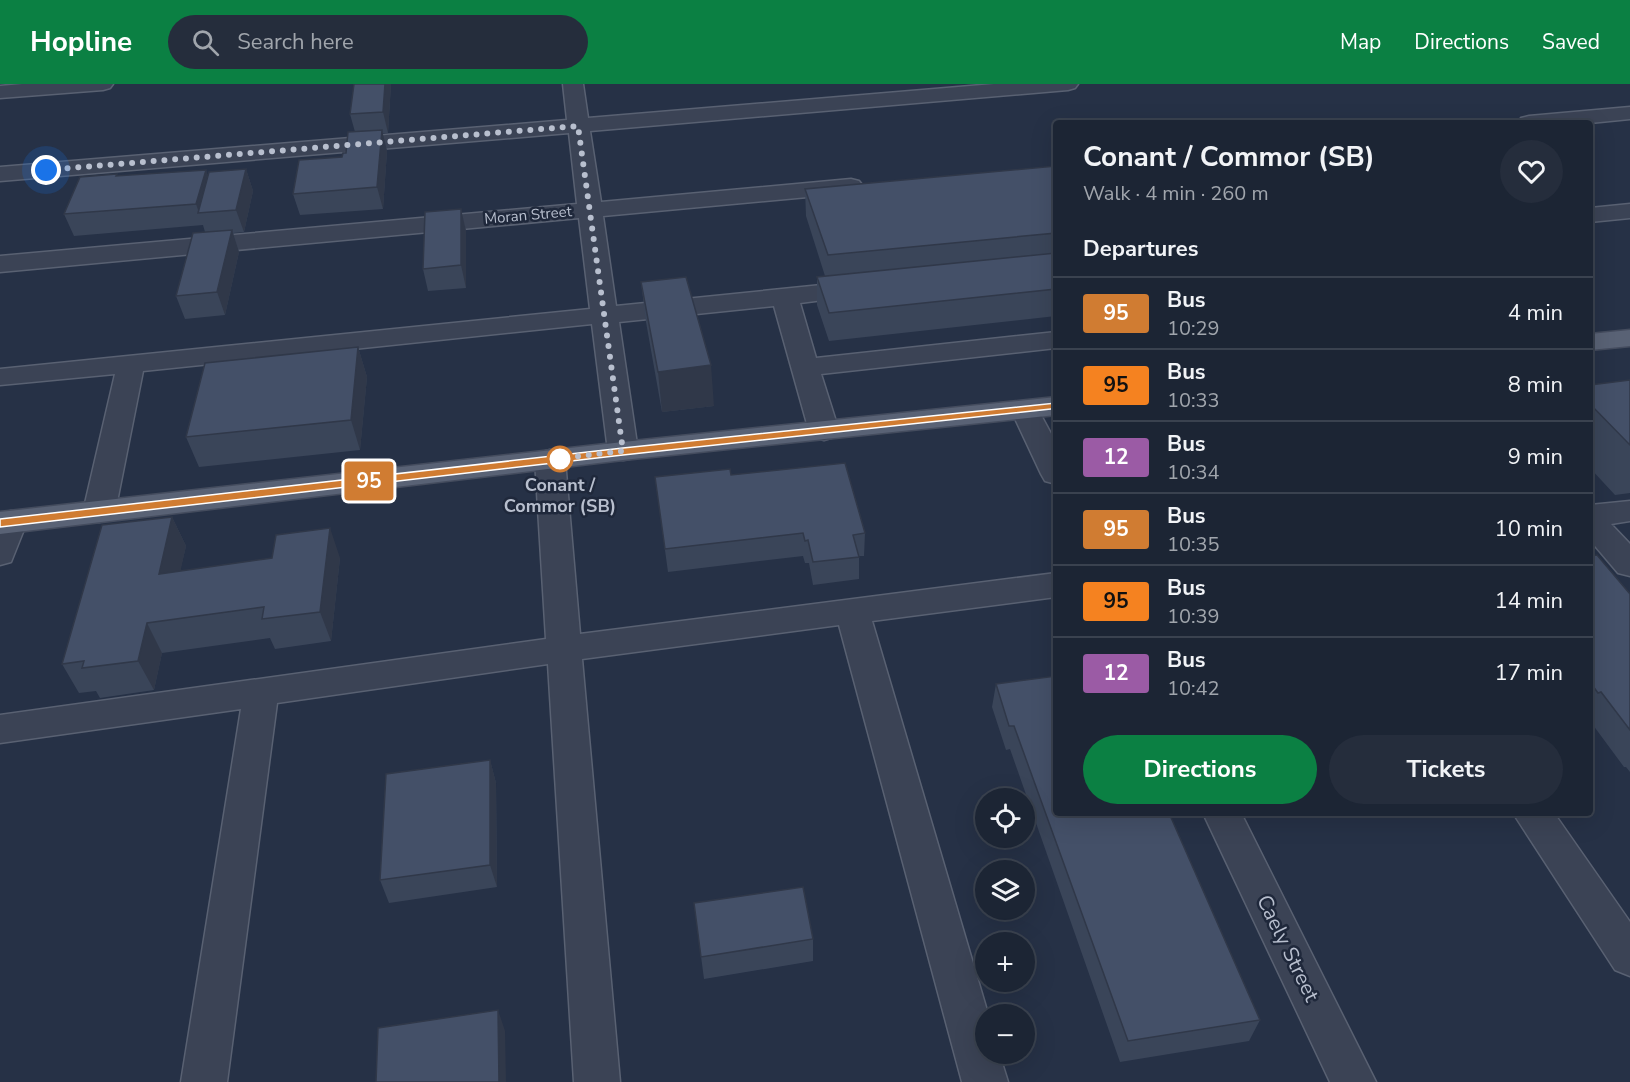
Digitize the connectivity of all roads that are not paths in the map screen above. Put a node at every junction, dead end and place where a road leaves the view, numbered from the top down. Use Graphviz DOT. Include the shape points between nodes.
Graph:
graph roads {
  1 [pos="104,84"];
  2 [pos="573,84"];
  3 [pos="1068,84"];
  4 [pos="0,92"];
  5 [pos="1630,113"];
  6 [pos="1559,120"];
  7 [pos="578,126"];
  8 [pos="0,174"];
  9 [pos="879,183"];
  10 [pos="588,210"];
  11 [pos="1630,211"];
  12 [pos="1593,215"];
  13 [pos="0,264"];
  14 [pos="879,287"];
  15 [pos="785,297"];
  16 [pos="603,315"];
  17 [pos="1630,338"];
  18 [pos="1053,340"];
  19 [pos="1593,342"];
  20 [pos="131,364"];
  21 [pos="806,367"];
  22 [pos="0,377"];
  23 [pos="1053,406"];
  24 [pos="1025,410"];
  25 [pos="824,431"];
  26 [pos="623,451"];
  27 [pos="550,460"];
  28 [pos="1053,468"];
  29 [pos="1630,511"];
  30 [pos="99,512"];
  31 [pos="1593,517"];
  32 [pos="1593,522"];
  33 [pos="5,523"];
  34 [pos="0,554"];
  35 [pos="1630,565"];
  36 [pos="1053,585"];
  37 [pos="852,610"];
  38 [pos="564,649"];
  39 [pos="261,693"];
  40 [pos="0,729"];
  41 [pos="1223,816"];
  42 [pos="1534,816"];
  43 [pos="1630,957"];
  44 [pos="204,1082"];
  45 [pos="597,1082"];
  46 [pos="985,1082"];
  47 [pos="1353,1082"];
  1 -- 4 [label="street"];
  2 -- 7 [label="street"];
  3 -- 7 [label="street"];
  5 -- 6 [label="street"];
  7 -- 8 [label="street"];
  7 -- 10 [label="street"];
  9 -- 10 [label="street, Moran Street"];
  10 -- 13 [label="street, Moran Street"];
  10 -- 16 [label="street"];
  11 -- 12 [label="street"];
  14 -- 15 [label="street"];
  15 -- 16 [label="street"];
  15 -- 21 [label="street"];
  16 -- 20 [label="street"];
  16 -- 26 [label="street"];
  17 -- 19 [label="main road"];
  18 -- 21 [label="street"];
  20 -- 22 [label="street"];
  20 -- 30 [label="street"];
  21 -- 25 [label="street"];
  23 -- 24 [label="main road"];
  24 -- 25 [label="main road"];
  24 -- 28 [label="street"];
  25 -- 26 [label="main road"];
  26 -- 27 [label="main road"];
  27 -- 30 [label="main road"];
  27 -- 38 [label="street"];
  29 -- 31 [label="street"];
  30 -- 33 [label="main road"];
  32 -- 35 [label="street"];
  33 -- 34 [label="street"];
  36 -- 37 [label="street"];
  37 -- 38 [label="street"];
  37 -- 46 [label="street"];
  38 -- 39 [label="street"];
  38 -- 45 [label="street"];
  39 -- 40 [label="street"];
  39 -- 44 [label="street"];
  41 -- 47 [label="street, Caely Street"];
  42 -- 43 [label="street"];
}
